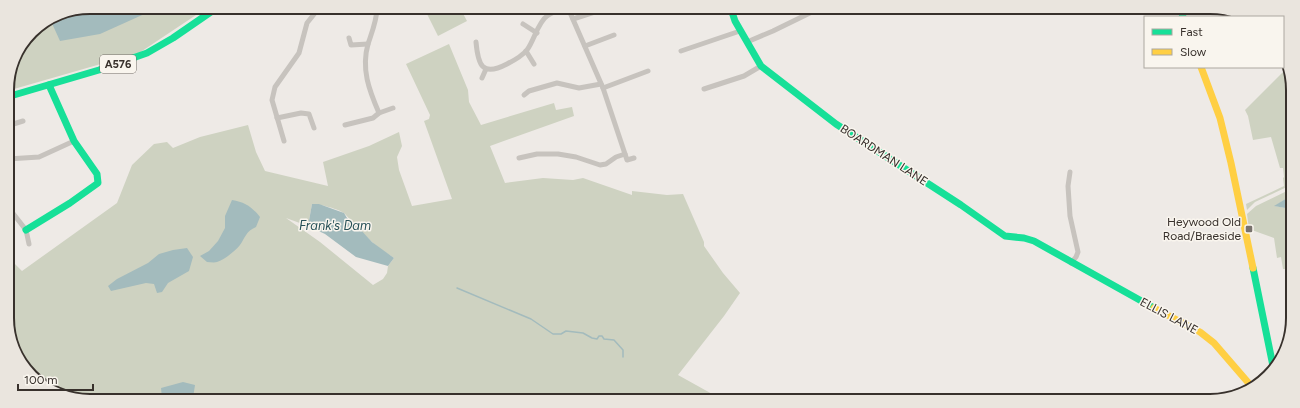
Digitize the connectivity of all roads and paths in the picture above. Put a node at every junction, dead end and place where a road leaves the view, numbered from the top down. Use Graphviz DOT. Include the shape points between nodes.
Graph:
graph roads {
  1 [pos="208,14"];
  2 [pos="314,14"];
  3 [pos="377,14"];
  4 [pos="550,14"];
  5 [pos="571,14"];
  6 [pos="588,14"];
  7 [pos="733,14"];
  8 [pos="808,14"];
  9 [pos="573,19"];
  10 [pos="523,24"];
  11 [pos="740,31"];
  12 [pos="537,33"];
  13 [pos="614,35"];
  14 [pos="349,38"];
  15 [pos="476,42"];
  16 [pos="746,42"];
  17 [pos="368,44"];
  18 [pos="585,46"];
  19 [pos="526,51"];
  20 [pos="681,51"];
  21 [pos="534,64"];
  22 [pos="761,66"];
  23 [pos="1201,68"];
  24 [pos="486,69"];
  25 [pos="648,71"];
  26 [pos="482,78"];
  27 [pos="49,85"];
  28 [pos="602,86"];
  29 [pos="704,89"];
  30 [pos="14,95"];
  31 [pos="524,95"];
  32 [pos="393,108"];
  33 [pos="379,113"];
  34 [pos="278,118"];
  35 [pos="23,121"];
  36 [pos="14,124"];
  37 [pos="345,125"];
  38 [pos="314,128"];
  39 [pos="74,141"];
  40 [pos="284,141"];
  41 [pos="625,154"];
  42 [pos="634,158"];
  43 [pos="14,159"];
  44 [pos="524,164"];
  45 [pos="1070,172"];
  46 [pos="14,215"];
  47 [pos="26,230"];
  48 [pos="29,244"];
  49 [pos="1071,263"];
  50 [pos="1272,361"];
  51 [pos="1249,383"];
  1 -- 27 [label="street, A576" via="147,53"];
  2 -- 34 [label="street" via="307,23 299,53 275,87 272,100"];
  3 -- 17 [label="street"];
  4 -- 12 [label="street" via="546,16"];
  5 -- 9 [label="street"];
  6 -- 9 [label="street"];
  7 -- 11 [label="street, BOARDMAN LANE"];
  8 -- 16 [label="street"];
  9 -- 18 [label="street"];
  10 -- 12 [label="street"];
  11 -- 16 [label="street, BOARDMAN LANE"];
  11 -- 20 [label="street"];
  12 -- 19 [label="street"];
  13 -- 18 [label="street"];
  14 -- 17 [label="street" via="351,45"];
  15 -- 24 [label="street" via="478,58"];
  16 -- 22 [label="street, BOARDMAN LANE"];
  17 -- 33 [label="street" via="366,75"];
  18 -- 28 [label="street"];
  19 -- 21 [label="street"];
  19 -- 24 [label="street" via="495,70"];
  22 -- 29 [label="street" via="744,76"];
  22 -- 49 [label="street, BOARDMAN LANE" via="836,124 1001,233 1008,237 1030,239"];
  23 -- 50 [label="street" via="1224,133"];
  24 -- 26 [label="street"];
  25 -- 28 [label="street"];
  27 -- 30 [label="street, A576"];
  27 -- 39 [label="street"];
  28 -- 31 [label="street" via="580,88 557,83 529,91"];
  28 -- 41 [label="street"];
  32 -- 33 [label="street"];
  33 -- 37 [label="street" via="373,118"];
  34 -- 38 [label="street" via="301,113 309,114"];
  34 -- 40 [label="street"];
  35 -- 36 [label="street"];
  39 -- 43 [label="street" via="39,157"];
  39 -- 47 [label="street" via="97,174 98,184"];
  41 -- 42 [label="street" via="628,160"];
  41 -- 44 [label="street" via="600,165 576,157 537,154 521,157"];
  45 -- 49 [label="street" via="1069,212 1078,252"];
  46 -- 47 [label="street"];
  47 -- 48 [label="street"];
  49 -- 51 [label="street, ELLIS LANE" via="1200,332 1214,343"];
}
